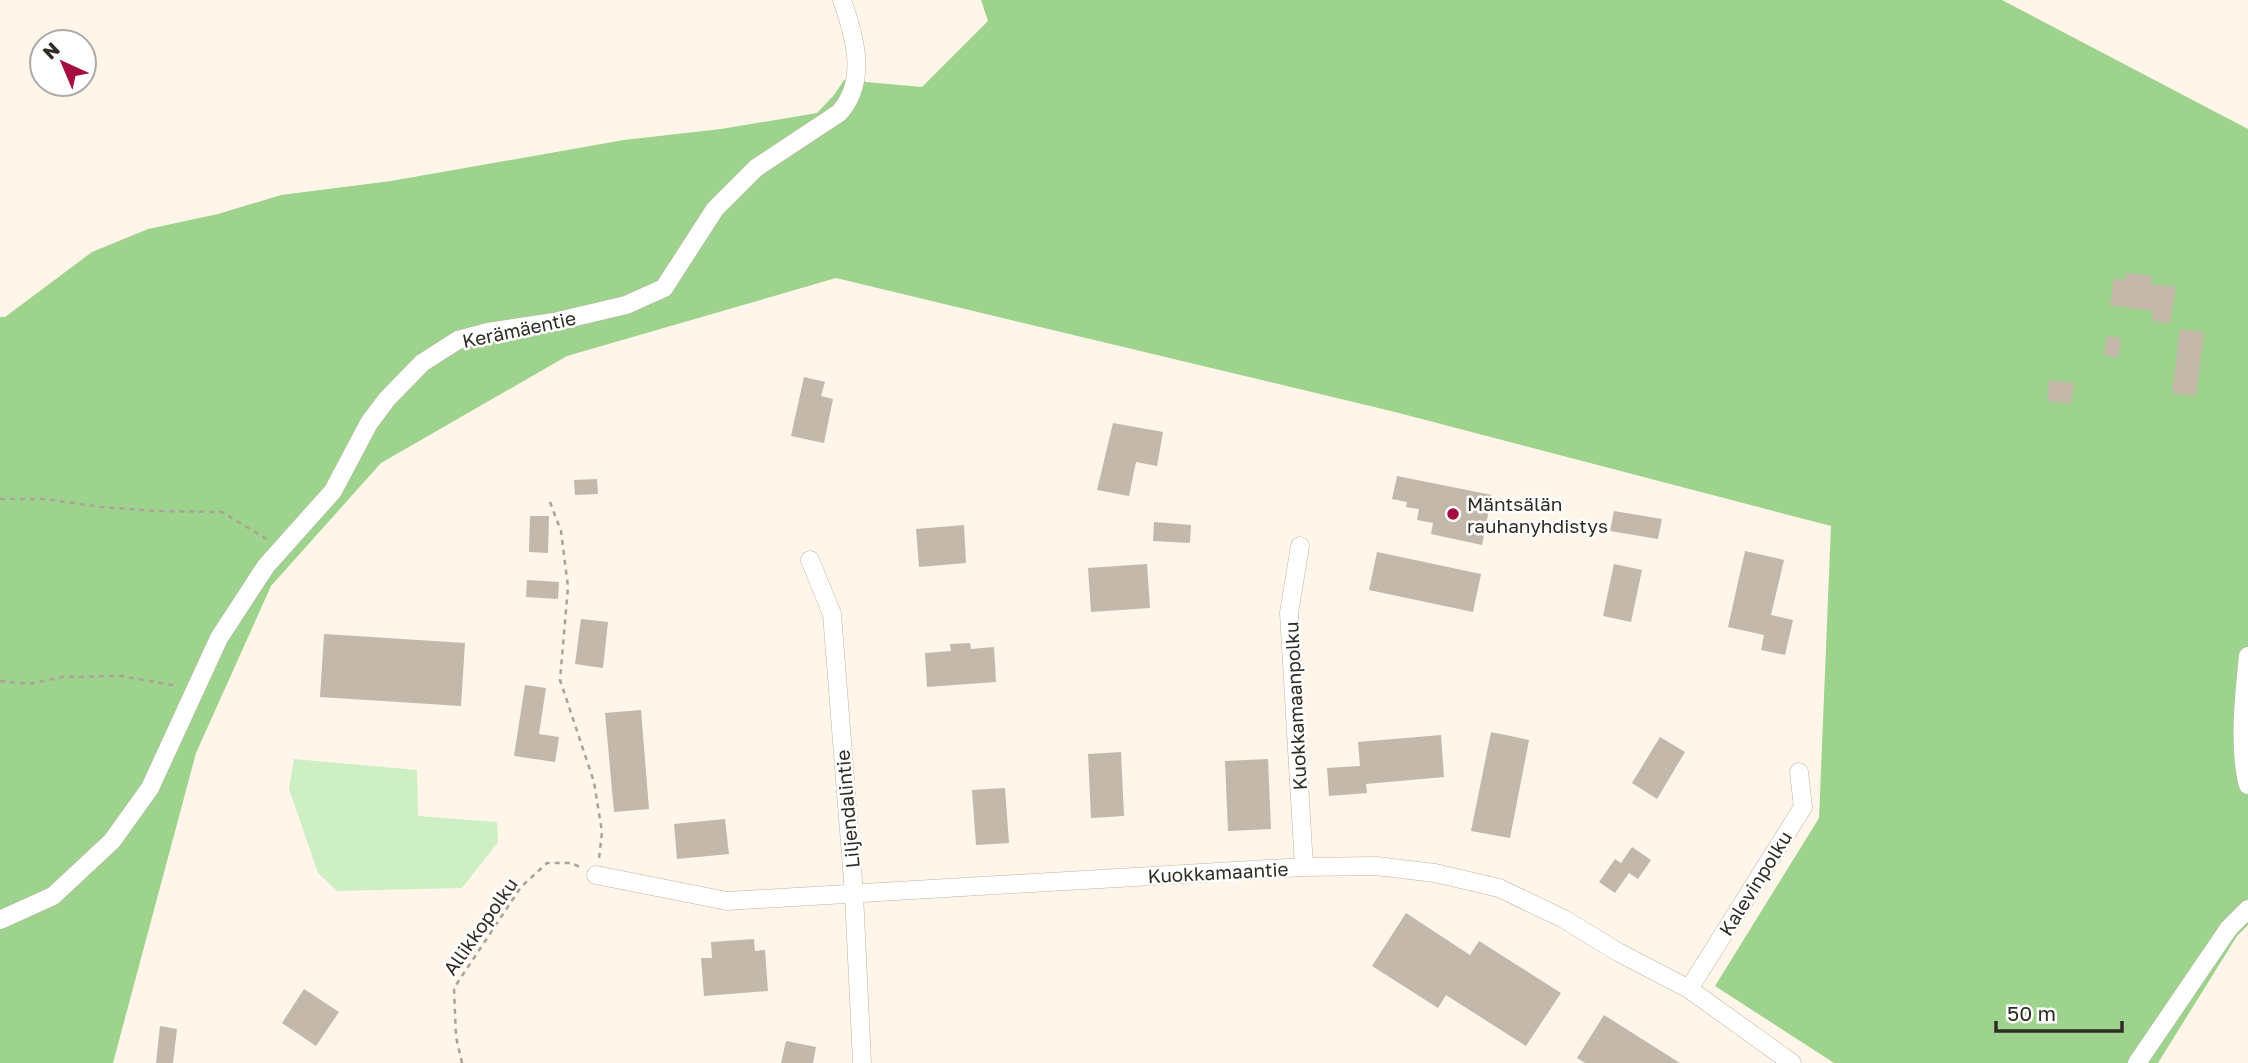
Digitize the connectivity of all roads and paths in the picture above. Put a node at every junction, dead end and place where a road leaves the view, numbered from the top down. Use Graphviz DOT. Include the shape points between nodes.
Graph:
graph roads {
  1 [pos="842,0"];
  2 [pos="0,499"];
  3 [pos="550,502"];
  4 [pos="1300,546"];
  5 [pos="281,550"];
  6 [pos="810,560"];
  7 [pos="2248,656"];
  8 [pos="0,681"];
  9 [pos="195,688"];
  10 [pos="1799,772"];
  11 [pos="2248,785"];
  12 [pos="1304,867"];
  13 [pos="596,875"];
  14 [pos="854,894"];
  15 [pos="2248,909"];
  16 [pos="0,920"];
  17 [pos="1689,989"];
  18 [pos="462,1063"];
  19 [pos="862,1063"];
  20 [pos="1792,1063"];
  21 [pos="2137,1063"];
  1 -- 5 [label="street, Kerämäentie" via="857,54 850,101 827,123 756,168 715,209 664,288 626,304 458,340 422,363 387,399 332,491"];
  2 -- 5 [label="path" via="222,512"];
  3 -- 13 [label="path" via="561,531 568,587 560,680 594,782 602,832"];
  4 -- 12 [label="street, Kuokkamaanpolku" via="1289,613"];
  5 -- 9 [label="street, Kerämäentie" via="219,638"];
  6 -- 14 [label="street, Liljendalintie" via="832,614"];
  7 -- 11 [label="street" via="2244,691"];
  8 -- 9 [label="path" via="29,684 62,677 121,676"];
  9 -- 16 [label="street, Kerämäentie" via="149,788 112,841 53,895"];
  10 -- 17 [label="street, Kalevinpolku" via="1803,807"];
  12 -- 14 [label="street, Kuokkamaantie"];
  12 -- 17 [label="street, Kuokkamaantie" via="1376,866 1499,888"];
  13 -- 14 [label="street, Kuokkamaantie" via="727,901"];
  13 -- 18 [label="path, Allikkopolku" via="571,863 547,863 521,887 454,988"];
  14 -- 19 [label="street, Liljendalintie"];
  15 -- 21 [label="street" via="2229,928"];
  17 -- 20 [label="street, Kuokkamaantie"];
}
